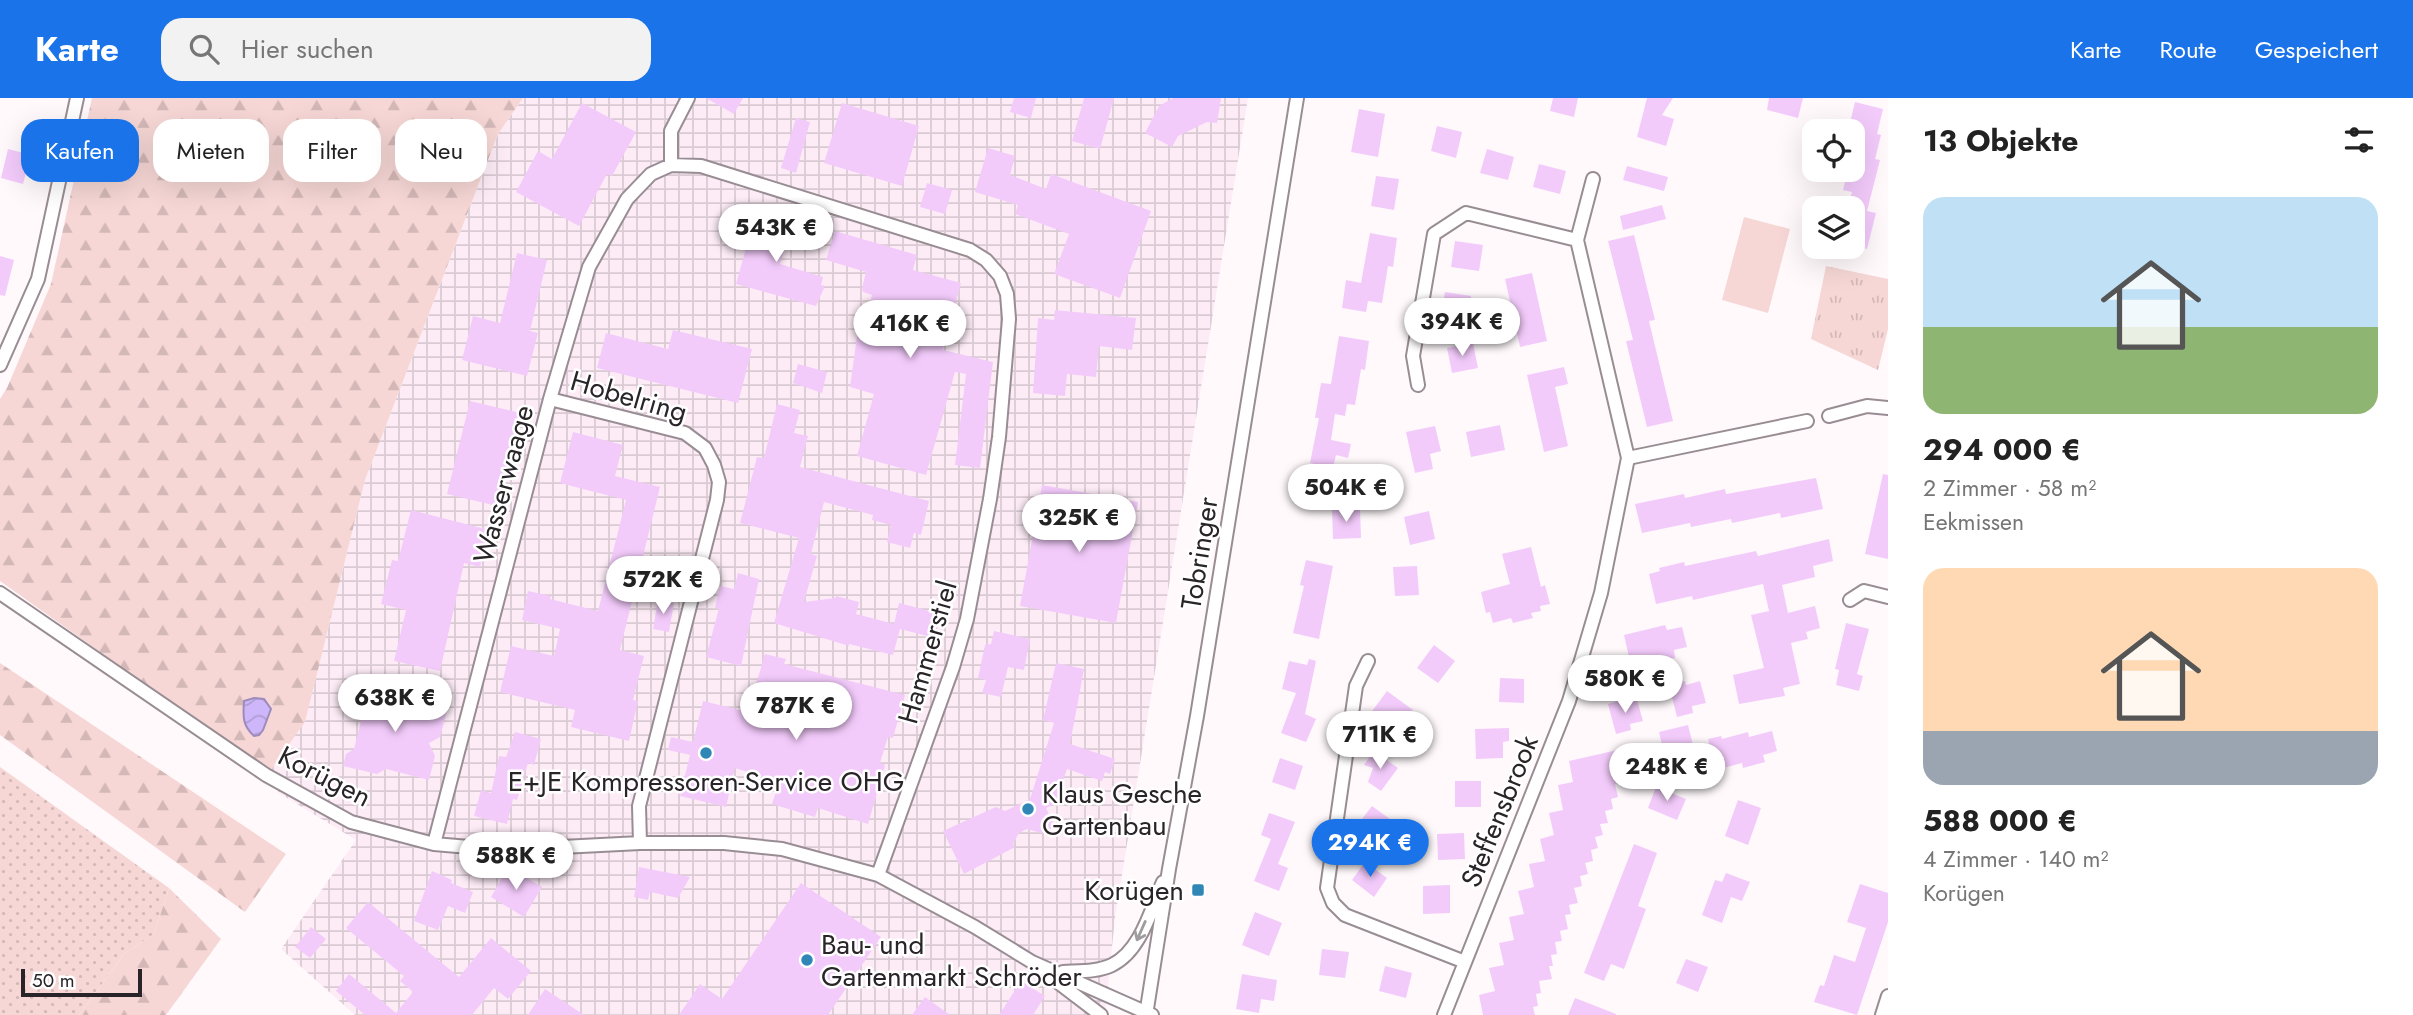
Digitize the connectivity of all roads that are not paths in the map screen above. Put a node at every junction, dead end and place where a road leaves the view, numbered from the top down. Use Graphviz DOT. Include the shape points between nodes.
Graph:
graph roads {
  1 [pos="77,98"];
  2 [pos="688,98"];
  3 [pos="1297,98"];
  4 [pos="671,165"];
  5 [pos="1593,179"];
  6 [pos="1577,240"];
  7 [pos="0,365"];
  8 [pos="1418,385"];
  9 [pos="550,399"];
  10 [pos="1888,408"];
  11 [pos="1829,416"];
  12 [pos="1807,421"];
  13 [pos="1628,458"];
  14 [pos="0,593"];
  15 [pos="1888,597"];
  16 [pos="1850,600"];
  17 [pos="1368,661"];
  18 [pos="640,843"];
  19 [pos="434,845"];
  20 [pos="1169,869"];
  21 [pos="878,875"];
  22 [pos="1032,962"];
  23 [pos="1465,962"];
  24 [pos="1057,972"];
  25 [pos="1888,996"];
  26 [pos="1148,1014"];
  27 [pos="1101,1015"];
  28 [pos="1444,1015"];
  29 [pos="1882,1015"];
  1 -- 7 [label="street" via="38,279"];
  2 -- 4 [label="street" via="671,131"];
  3 -- 20 [label="street, Tobringer"];
  4 -- 9 [label="street, Wasserwaage" via="651,174 626,199 589,267"];
  4 -- 21 [label="street, Hammerstiel" via="701,166 970,250 1000,276 1007,294 999,437 967,619"];
  5 -- 6 [label="street, Steffensbrook"];
  6 -- 8 [label="street" via="1466,213 1434,234 1413,356"];
  6 -- 13 [label="street, Steffensbrook"];
  9 -- 18 [label="street, Hobelring" via="685,433 705,449 719,482 639,806"];
  9 -- 19 [label="street, Wasserwaage"];
  10 -- 11 [label="street" via="1867,406"];
  12 -- 13 [label="street"];
  13 -- 23 [label="street, Steffensbrook" via="1601,593 1569,701"];
  14 -- 19 [label="street, Korügen" via="266,775 351,822"];
  15 -- 16 [label="street" via="1864,592"];
  17 -- 23 [label="street" via="1356,686 1327,888 1345,915"];
  18 -- 19 [label="street, Korügen" via="504,850"];
  18 -- 21 [label="street, Korügen" via="724,843 782,849"];
  20 -- 24 [label="street, one-way" via="1135,945 1113,965"];
  20 -- 26 [label="street, Tobringer"];
  21 -- 22 [label="street, Korügen"];
  22 -- 24 [label="street, Korügen"];
  22 -- 27 [label="street"];
  23 -- 28 [label="street, Steffensbrook"];
  24 -- 26 [label="street, Korügen"];
  25 -- 29 [label="street"];
}
